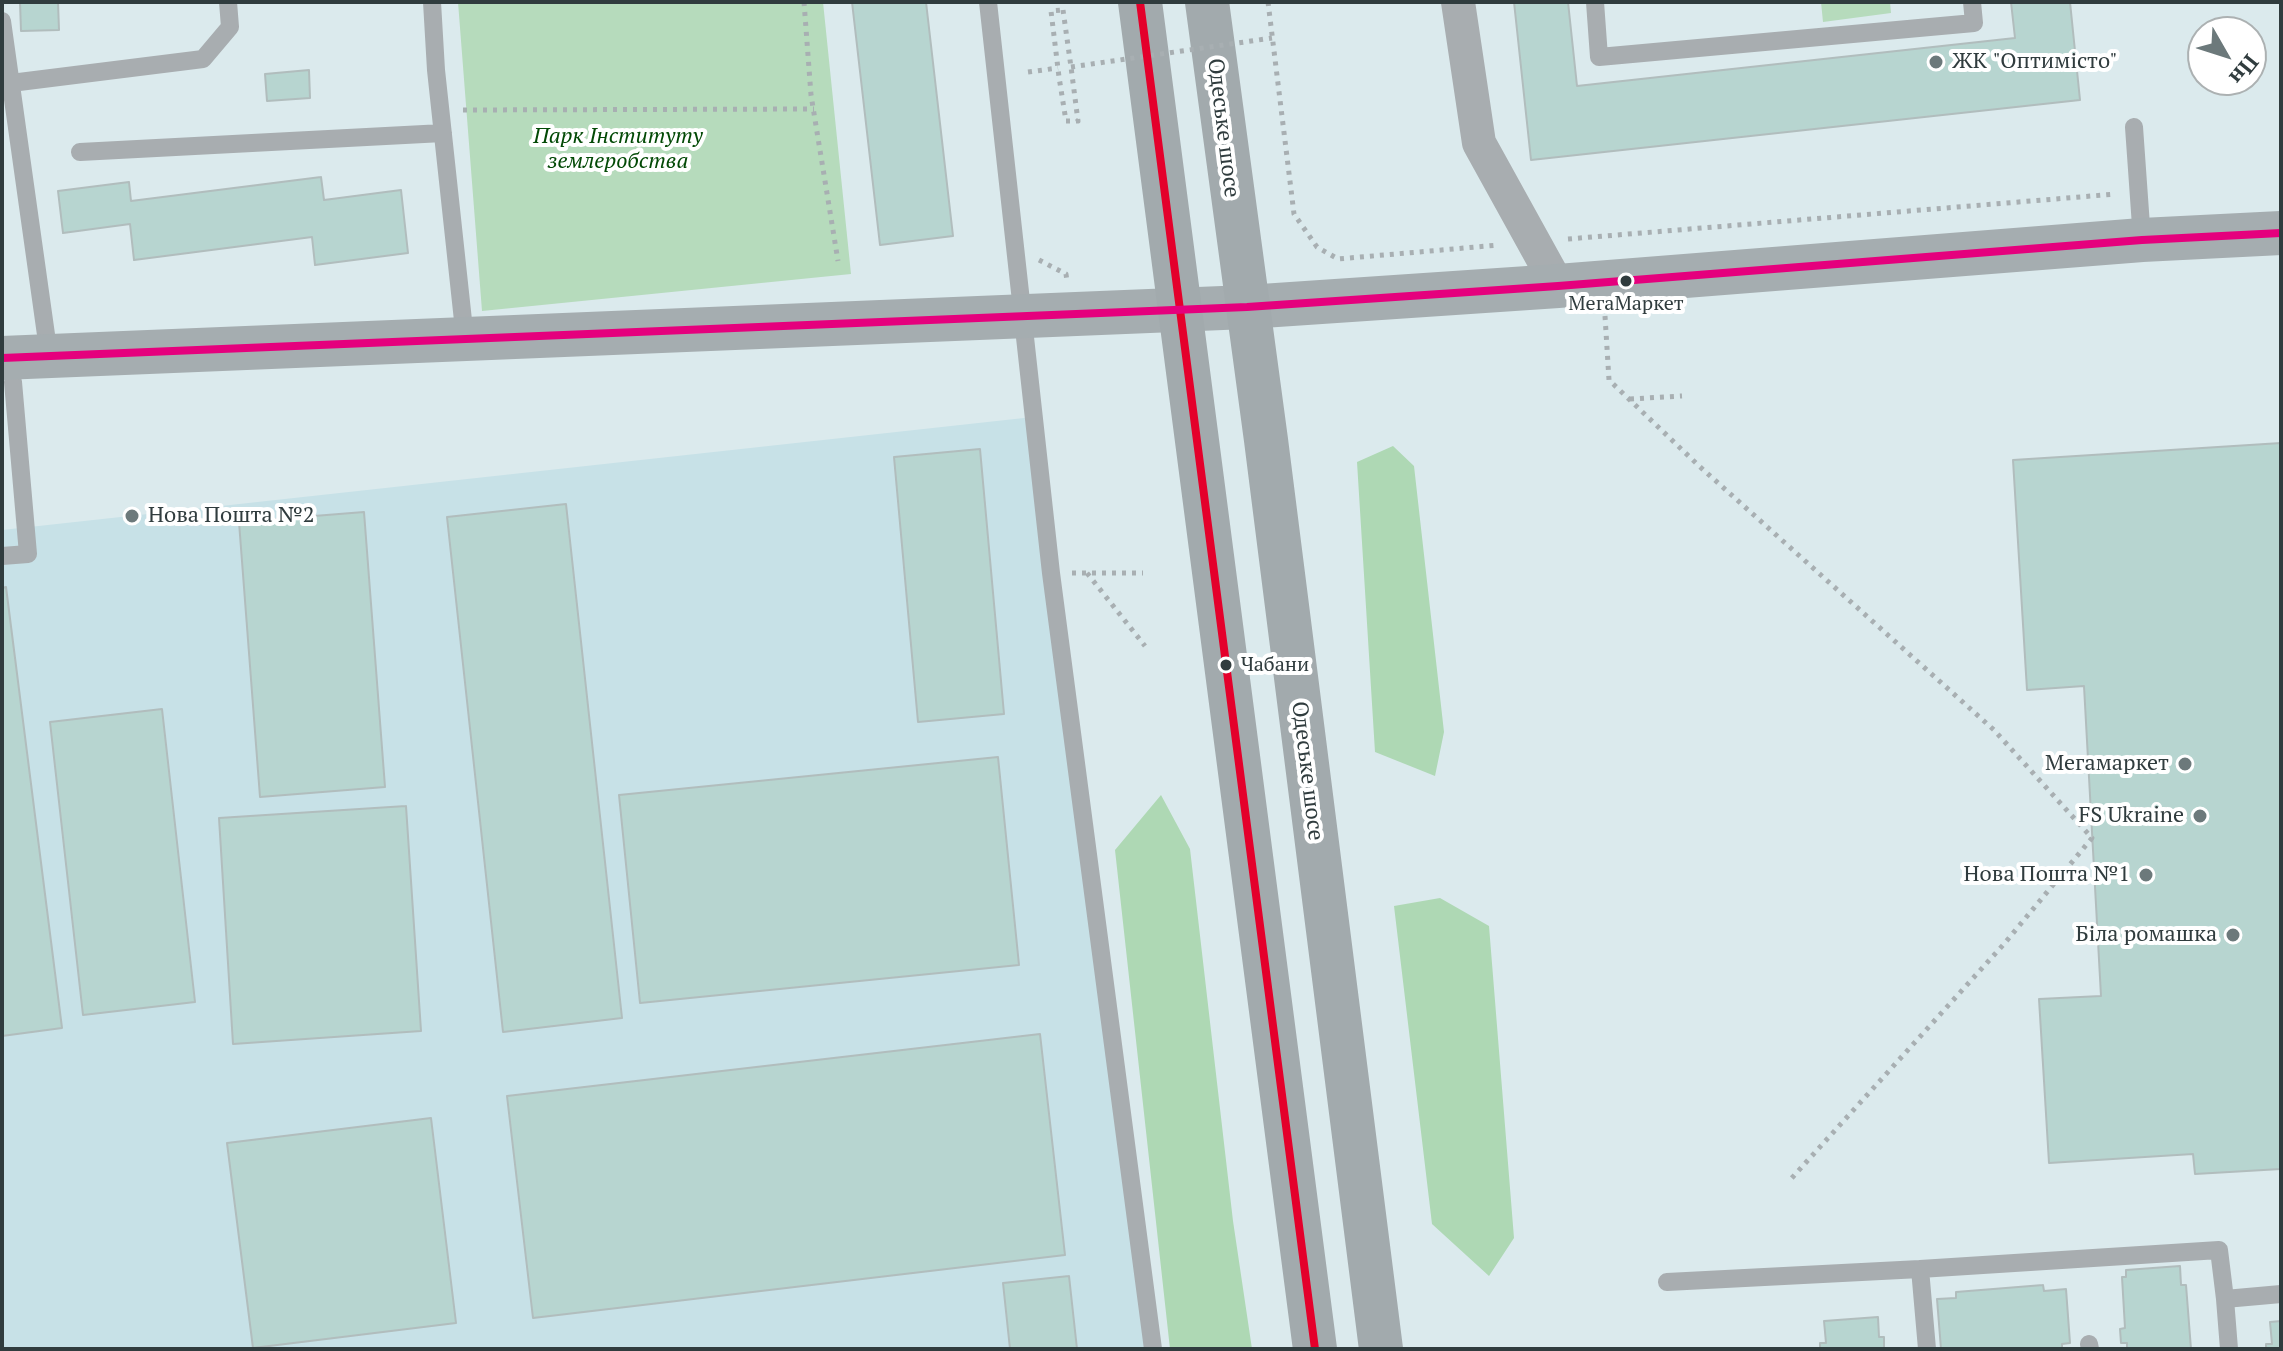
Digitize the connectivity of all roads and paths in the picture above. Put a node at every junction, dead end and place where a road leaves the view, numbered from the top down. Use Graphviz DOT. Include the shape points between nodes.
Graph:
graph roads {
  1 [pos="228,2"];
  2 [pos="432,2"];
  3 [pos="804,2"];
  4 [pos="988,2"];
  5 [pos="1140,2"];
  6 [pos="1207,2"];
  7 [pos="1268,2"];
  8 [pos="1458,2"];
  9 [pos="1595,2"];
  10 [pos="1972,2"];
  11 [pos="2,21"];
  12 [pos="1272,38"];
  13 [pos="1071,67"];
  14 [pos="1058,68"];
  15 [pos="1028,72"];
  16 [pos="11,83"];
  17 [pos="814,109"];
  18 [pos="441,110"];
  19 [pos="2134,127"];
  20 [pos="443,133"];
  21 [pos="80,152"];
  22 [pos="2139,192"];
  23 [pos="2281,233"];
  24 [pos="2142,240"];
  25 [pos="1534,242"];
  26 [pos="838,261"];
  27 [pos="1558,286"];
  28 [pos="1247,307"];
  29 [pos="1178,310"];
  30 [pos="1605,311"];
  31 [pos="1021,317"];
  32 [pos="465,339"];
  33 [pos="49,356"];
  34 [pos="7,370"];
  35 [pos="1682,396"];
  36 [pos="1629,399"];
  37 [pos="2,556"];
  38 [pos="1051,573"];
  39 [pos="1087,573"];
  40 [pos="1143,573"];
  41 [pos="1145,646"];
  42 [pos="1790,1180"];
  43 [pos="1920,1269"];
  44 [pos="1667,1282"];
  45 [pos="2281,1294"];
  46 [pos="2225,1299"];
  47 [pos="1153,1349"];
  48 [pos="1315,1349"];
  49 [pos="1381,1349"];
  50 [pos="1927,1349"];
  51 [pos="2229,1349"];
  1 -- 16 [label="lane" via="230,27 203,59"];
  2 -- 18 [label="lane"];
  3 -- 17 [label="path"];
  4 -- 31 [label="lane"];
  5 -- 29 [label="highway"];
  6 -- 28 [label="highway, Одеське шосе"];
  7 -- 12 [label="path"];
  8 -- 25 [label="street" via="1479,143"];
  9 -- 10 [label="lane" via="1599,57 1974,23"];
  11 -- 16 [label="lane"];
  12 -- 13 [label="path, bridge"];
  12 -- 25 [label="path" via="1294,214 1317,247 1338,259"];
  13 -- 14 [label="path" via="1078,121 1066,121"];
  13 -- 14 [label="path" via="1063,10 1051,11"];
  14 -- 15 [label="path"];
  16 -- 33 [label="lane"];
  17 -- 18 [label="path"];
  17 -- 26 [label="path"];
  18 -- 20 [label="lane"];
  19 -- 22 [label="lane"];
  20 -- 21 [label="lane"];
  20 -- 32 [label="lane"];
  22 -- 24 [label="lane"];
  22 -- 25 [label="path"];
  23 -- 24 [label="street"];
  24 -- 27 [label="street"];
  25 -- 27 [label="street"];
  27 -- 28 [label="street"];
  28 -- 29 [label="street"];
  28 -- 49 [label="highway, Одеське шосе"];
  29 -- 31 [label="street"];
  29 -- 48 [label="highway"];
  30 -- 36 [label="path" via="1609,380"];
  31 -- 32 [label="street"];
  31 -- 38 [label="lane"];
  32 -- 33 [label="street"];
  33 -- 34 [label="street"];
  34 -- 37 [label="lane" via="28,554"];
  35 -- 36 [label="path"];
  36 -- 42 [label="path" via="1994,730 2092,838 2004,944"];
  38 -- 39 [label="path"];
  38 -- 47 [label="lane"];
  39 -- 40 [label="path"];
  39 -- 41 [label="path"];
  43 -- 44 [label="lane"];
  43 -- 46 [label="lane" via="2219,1250"];
  43 -- 50 [label="lane"];
  45 -- 46 [label="lane"];
  46 -- 51 [label="lane"];
}
